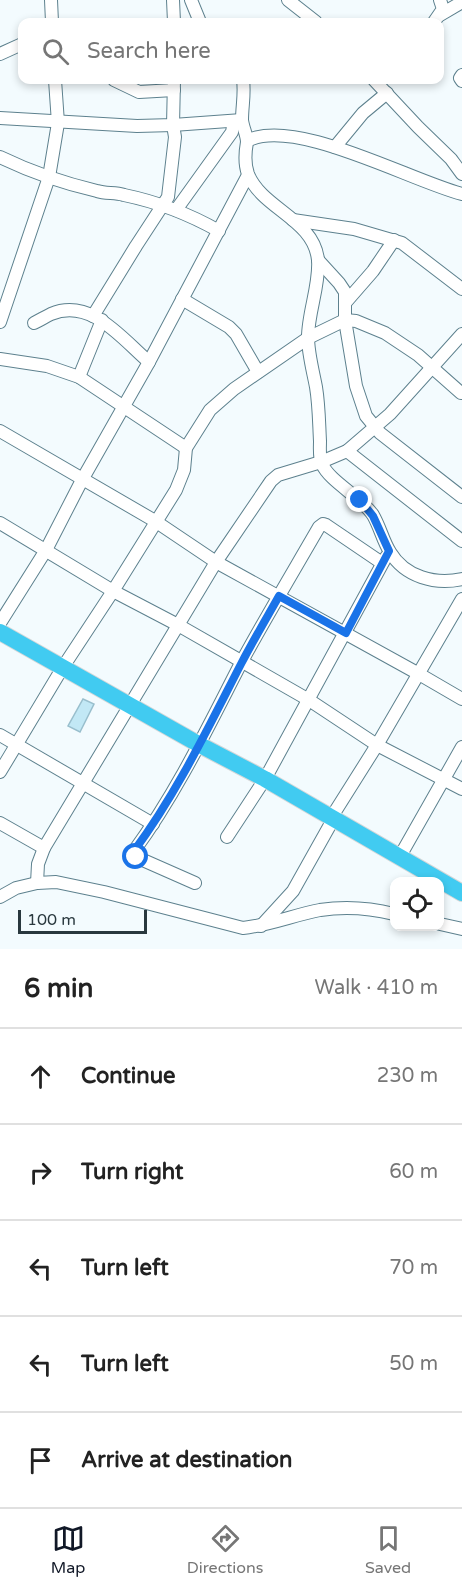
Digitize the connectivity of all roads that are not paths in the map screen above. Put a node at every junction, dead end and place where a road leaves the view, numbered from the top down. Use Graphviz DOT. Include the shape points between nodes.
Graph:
graph roads {
  1 [pos="51,0"];
  2 [pos="173,0"];
  3 [pos="191,0"];
  4 [pos="288,0"];
  5 [pos="440,0"];
  6 [pos="462,2"];
  7 [pos="52,18"];
  8 [pos="174,18"];
  9 [pos="198,18"];
  10 [pos="311,18"];
  11 [pos="438,18"];
  12 [pos="438,18"];
  13 [pos="18,46"];
  14 [pos="0,54"];
  15 [pos="462,75"];
  16 [pos="462,81"];
  17 [pos="55,84"];
  18 [pos="122,84"];
  19 [pos="243,84"];
  20 [pos="381,84"];
  21 [pos="174,85"];
  22 [pos="0,118"];
  23 [pos="238,121"];
  24 [pos="58,123"];
  25 [pos="172,125"];
  26 [pos="247,141"];
  27 [pos="335,147"];
  28 [pos="0,157"];
  29 [pos="462,174"];
  30 [pos="248,175"];
  31 [pos="49,177"];
  32 [pos="462,194"];
  33 [pos="164,205"];
  34 [pos="176,210"];
  35 [pos="293,220"];
  36 [pos="219,231"];
  37 [pos="394,240"];
  38 [pos="318,260"];
  39 [pos="462,289"];
  40 [pos="182,299"];
  41 [pos="346,302"];
  42 [pos="98,318"];
  43 [pos="345,320"];
  44 [pos="0,322"];
  45 [pos="34,323"];
  46 [pos="462,334"];
  47 [pos="308,338"];
  48 [pos="0,359"];
  49 [pos="148,362"];
  50 [pos="433,368"];
  51 [pos="258,372"];
  52 [pos="79,377"];
  53 [pos="461,393"];
  54 [pos="123,406"];
  55 [pos="375,427"];
  56 [pos="0,431"];
  57 [pos="186,448"];
  58 [pos="347,451"];
  59 [pos="321,462"];
  60 [pos="82,480"];
  61 [pos="462,497"];
  62 [pos="155,521"];
  63 [pos="0,523"];
  64 [pos="462,541"];
  65 [pos="46,550"];
  66 [pos="389,551"];
  67 [pos="216,562"];
  68 [pos="382,563"];
  69 [pos="462,579"];
  70 [pos="113,591"];
  71 [pos="279,596"];
  72 [pos="462,599"];
  73 [pos="0,623"];
  74 [pos="178,625"];
  75 [pos="0,632"];
  76 [pos="346,633"];
  77 [pos="242,662"];
  78 [pos="63,667"];
  79 [pos="419,674"];
  80 [pos="462,699"];
  81 [pos="309,700"];
  82 [pos="128,704"];
  83 [pos="0,735"];
  84 [pos="16,745"];
  85 [pos="200,745"];
  86 [pos="377,745"];
  87 [pos="462,747"];
  88 [pos="0,772"];
  89 [pos="265,780"];
  90 [pos="443,780"];
  91 [pos="82,783"];
  92 [pos="462,789"];
  93 [pos="331,818"];
  94 [pos="0,823"];
  95 [pos="153,824"];
  96 [pos="227,837"];
  97 [pos="44,848"];
  98 [pos="399,858"];
  99 [pos="38,883"];
  100 [pos="195,883"];
  101 [pos="462,893"];
  102 [pos="0,897"];
  103 [pos="390,913"];
  104 [pos="444,925"];
  105 [pos="261,926"];
  106 [pos="462,929"];
  1 -- 7 [label="street"];
  2 -- 8 [label="street"];
  3 -- 9 [label="street"];
  4 -- 10 [label="street"];
  5 -- 11 [label="street" via="443,9"];
  6 -- 12 [label="street"];
  13 -- 14 [label="street"];
  15 -- 16 [label="street"];
  17 -- 24 [label="street"];
  18 -- 21 [label="street" via="139,92"];
  19 -- 23 [label="street" via="244,104"];
  20 -- 27 [label="street"];
  20 -- 29 [label="street"];
  21 -- 25 [label="street"];
  22 -- 24 [label="street"];
  23 -- 25 [label="street"];
  23 -- 26 [label="street"];
  23 -- 34 [label="street"];
  24 -- 25 [label="street"];
  24 -- 31 [label="street"];
  25 -- 33 [label="street" via="176,137"];
  26 -- 27 [label="street" via="267,134"];
  26 -- 30 [label="street" via="244,150"];
  27 -- 32 [label="street"];
  28 -- 31 [label="street"];
  30 -- 35 [label="street" via="264,197"];
  30 -- 36 [label="street"];
  31 -- 33 [label="street"];
  31 -- 44 [label="street"];
  33 -- 34 [label="street"];
  33 -- 42 [label="street" via="136,246"];
  34 -- 36 [label="street"];
  35 -- 37 [label="street" via="354,229"];
  35 -- 38 [label="street" via="305,232"];
  36 -- 40 [label="street"];
  37 -- 39 [label="street"];
  37 -- 41 [label="street"];
  38 -- 41 [label="street" via="339,283"];
  38 -- 47 [label="street"];
  40 -- 49 [label="street"];
  40 -- 51 [label="street" via="229,327"];
  41 -- 43 [label="street"];
  42 -- 45 [label="street" via="70,310"];
  42 -- 49 [label="street"];
  42 -- 52 [label="street"];
  43 -- 47 [label="street"];
  43 -- 50 [label="street" via="385,333"];
  43 -- 55 [label="street" via="359,397"];
  46 -- 50 [label="street"];
  47 -- 51 [label="street"];
  47 -- 59 [label="street"];
  48 -- 52 [label="street" via="47,366"];
  49 -- 54 [label="street"];
  50 -- 53 [label="street"];
  50 -- 55 [label="street"];
  51 -- 57 [label="street" via="210,410"];
  52 -- 54 [label="street"];
  54 -- 57 [label="street"];
  54 -- 60 [label="street"];
  55 -- 58 [label="street"];
  55 -- 61 [label="street"];
  56 -- 60 [label="street"];
  57 -- 62 [label="street" via="182,478"];
  58 -- 59 [label="street"];
  58 -- 64 [label="street"];
  59 -- 66 [label="street" via="373,516"];
  59 -- 67 [label="street" via="278,475 271,481"];
  60 -- 62 [label="street"];
  60 -- 65 [label="street"];
  62 -- 67 [label="street"];
  62 -- 70 [label="street"];
  63 -- 65 [label="street"];
  65 -- 70 [label="street"];
  65 -- 73 [label="street"];
  66 -- 68 [label="street"];
  66 -- 69 [label="street" via="423,579"];
  67 -- 71 [label="street"];
  67 -- 74 [label="street"];
  68 -- 71 [label="street" via="322,524"];
  68 -- 76 [label="street"];
  70 -- 74 [label="street"];
  70 -- 78 [label="street"];
  71 -- 76 [label="street"];
  71 -- 77 [label="street"];
  72 -- 79 [label="street"];
  74 -- 77 [label="street"];
  74 -- 82 [label="street"];
  75 -- 78 [label="highway"];
  76 -- 79 [label="street"];
  76 -- 81 [label="street"];
  77 -- 81 [label="street"];
  77 -- 85 [label="street"];
  78 -- 82 [label="highway"];
  78 -- 84 [label="street"];
  79 -- 80 [label="street"];
  79 -- 86 [label="street"];
  81 -- 86 [label="street"];
  81 -- 89 [label="street"];
  82 -- 85 [label="highway"];
  82 -- 91 [label="street"];
  83 -- 84 [label="street"];
  84 -- 88 [label="street"];
  84 -- 91 [label="street"];
  85 -- 89 [label="highway"];
  85 -- 95 [label="street"];
  86 -- 90 [label="street"];
  86 -- 93 [label="street"];
  87 -- 90 [label="street"];
  89 -- 93 [label="highway"];
  89 -- 96 [label="street"];
  90 -- 92 [label="street"];
  90 -- 98 [label="street"];
  91 -- 95 [label="street"];
  91 -- 97 [label="street"];
  93 -- 98 [label="highway"];
  93 -- 105 [label="street" via="292,891"];
  94 -- 97 [label="street"];
  95 -- 100 [label="street" via="134,851 136,857"];
  97 -- 99 [label="street" via="38,864"];
  98 -- 101 [label="highway"];
  99 -- 102 [label="street"];
  99 -- 105 [label="street" via="56,882 104,892 243,928"];
  103 -- 105 [label="street" via="347,907"];
  104 -- 106 [label="street"];
}
